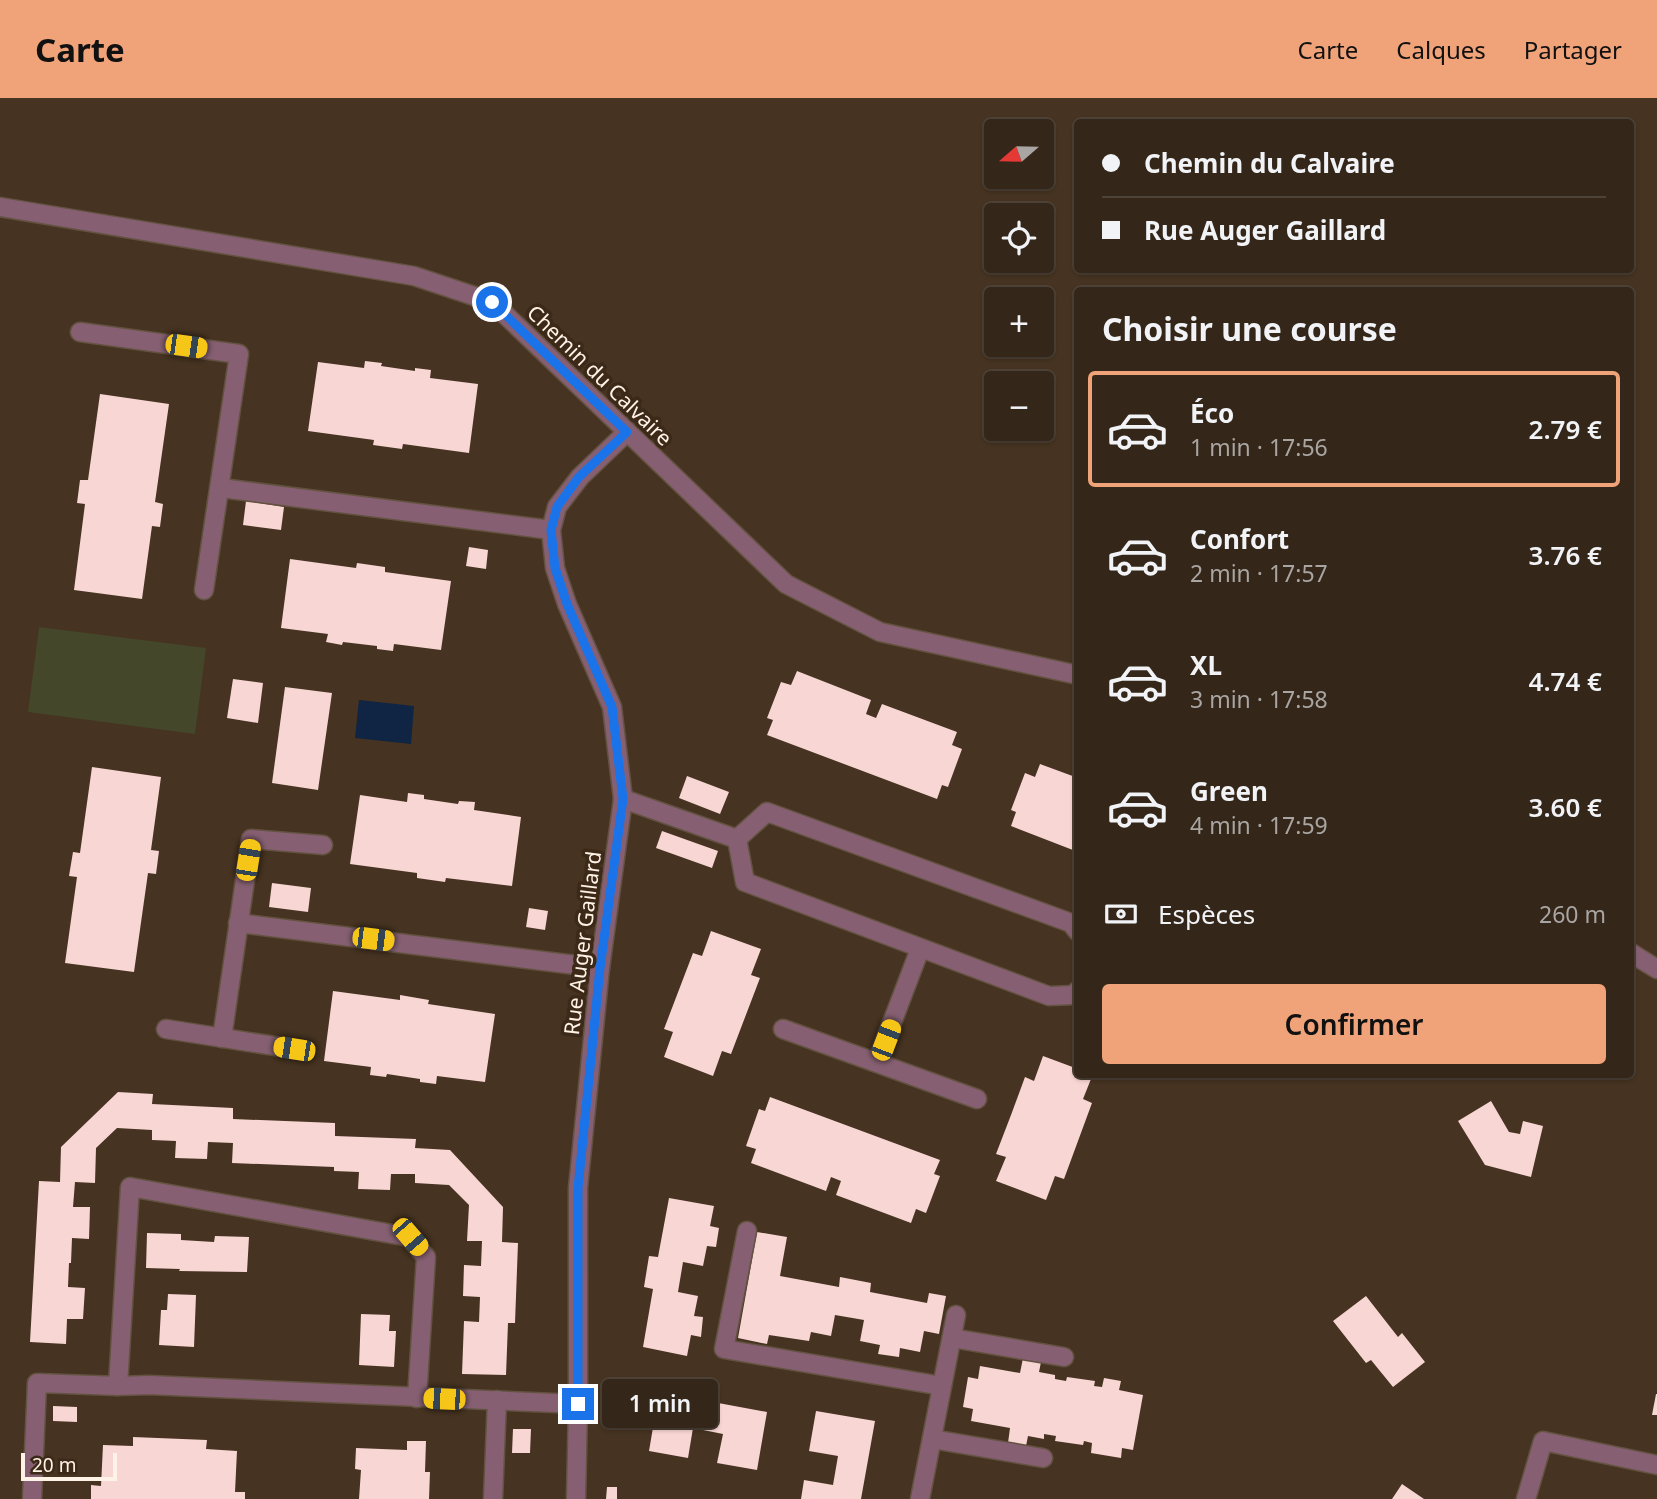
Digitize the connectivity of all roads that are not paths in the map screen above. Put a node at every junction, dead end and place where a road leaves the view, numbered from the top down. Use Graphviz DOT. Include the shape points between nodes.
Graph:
graph roads {
  1 [pos="0,207"];
  2 [pos="80,332"];
  3 [pos="627,432"];
  4 [pos="221,488"];
  5 [pos="551,530"];
  6 [pos="204,590"];
  7 [pos="1074,674"];
  8 [pos="623,799"];
  9 [pos="737,839"];
  10 [pos="323,845"];
  11 [pos="238,923"];
  12 [pos="1074,927"];
  13 [pos="920,949"];
  14 [pos="1634,955"];
  15 [pos="600,968"];
  16 [pos="1657,969"];
  17 [pos="1074,995"];
  18 [pos="783,1029"];
  19 [pos="166,1030"];
  20 [pos="222,1038"];
  21 [pos="294,1049"];
  22 [pos="877,1062"];
  23 [pos="977,1099"];
  24 [pos="747,1231"];
  25 [pos="956,1315"];
  26 [pos="952,1338"];
  27 [pos="1064,1357"];
  28 [pos="118,1386"];
  29 [pos="942,1386"];
  30 [pos="417,1398"];
  31 [pos="497,1400"];
  32 [pos="578,1404"];
  33 [pos="932,1439"];
  34 [pos="1043,1458"];
  35 [pos="1657,1465"];
  36 [pos="32,1499"];
  37 [pos="493,1499"];
  38 [pos="576,1499"];
  39 [pos="920,1499"];
  40 [pos="1526,1499"];
  1 -- 3 [label="street, Chemin du Calvaire" via="414,276 492,302"];
  2 -- 4 [label="street" via="239,354"];
  3 -- 5 [label="street, Rue Auger Gaillard" via="579,477 557,507"];
  3 -- 7 [label="street, Chemin du Calvaire" via="786,584 880,632"];
  4 -- 5 [label="street"];
  4 -- 6 [label="street"];
  5 -- 8 [label="street, Rue Auger Gaillard" via="555,568 567,604 612,707"];
  8 -- 9 [label="street"];
  8 -- 15 [label="street, Rue Auger Gaillard"];
  9 -- 12 [label="street" via="767,812"];
  9 -- 13 [label="street" via="745,882"];
  10 -- 11 [label="street" via="251,838"];
  11 -- 15 [label="street"];
  11 -- 20 [label="street"];
  13 -- 17 [label="street" via="1049,996"];
  13 -- 22 [label="street"];
  14 -- 16 [label="street"];
  15 -- 32 [label="street, Rue Auger Gaillard" via="578,1188"];
  18 -- 22 [label="street"];
  19 -- 20 [label="street"];
  20 -- 21 [label="street"];
  22 -- 23 [label="street"];
  24 -- 29 [label="street" via="724,1349"];
  25 -- 26 [label="street"];
  26 -- 27 [label="street"];
  26 -- 29 [label="street"];
  28 -- 30 [label="street"];
  28 -- 30 [label="street" via="130,1188 410,1237 426,1257"];
  28 -- 36 [label="street" via="37,1383"];
  29 -- 33 [label="street"];
  30 -- 31 [label="street"];
  31 -- 32 [label="street"];
  31 -- 37 [label="street"];
  32 -- 38 [label="street, Rue Auger Gaillard"];
  33 -- 34 [label="street"];
  33 -- 39 [label="street"];
  35 -- 40 [label="street" via="1543,1441"];
}
